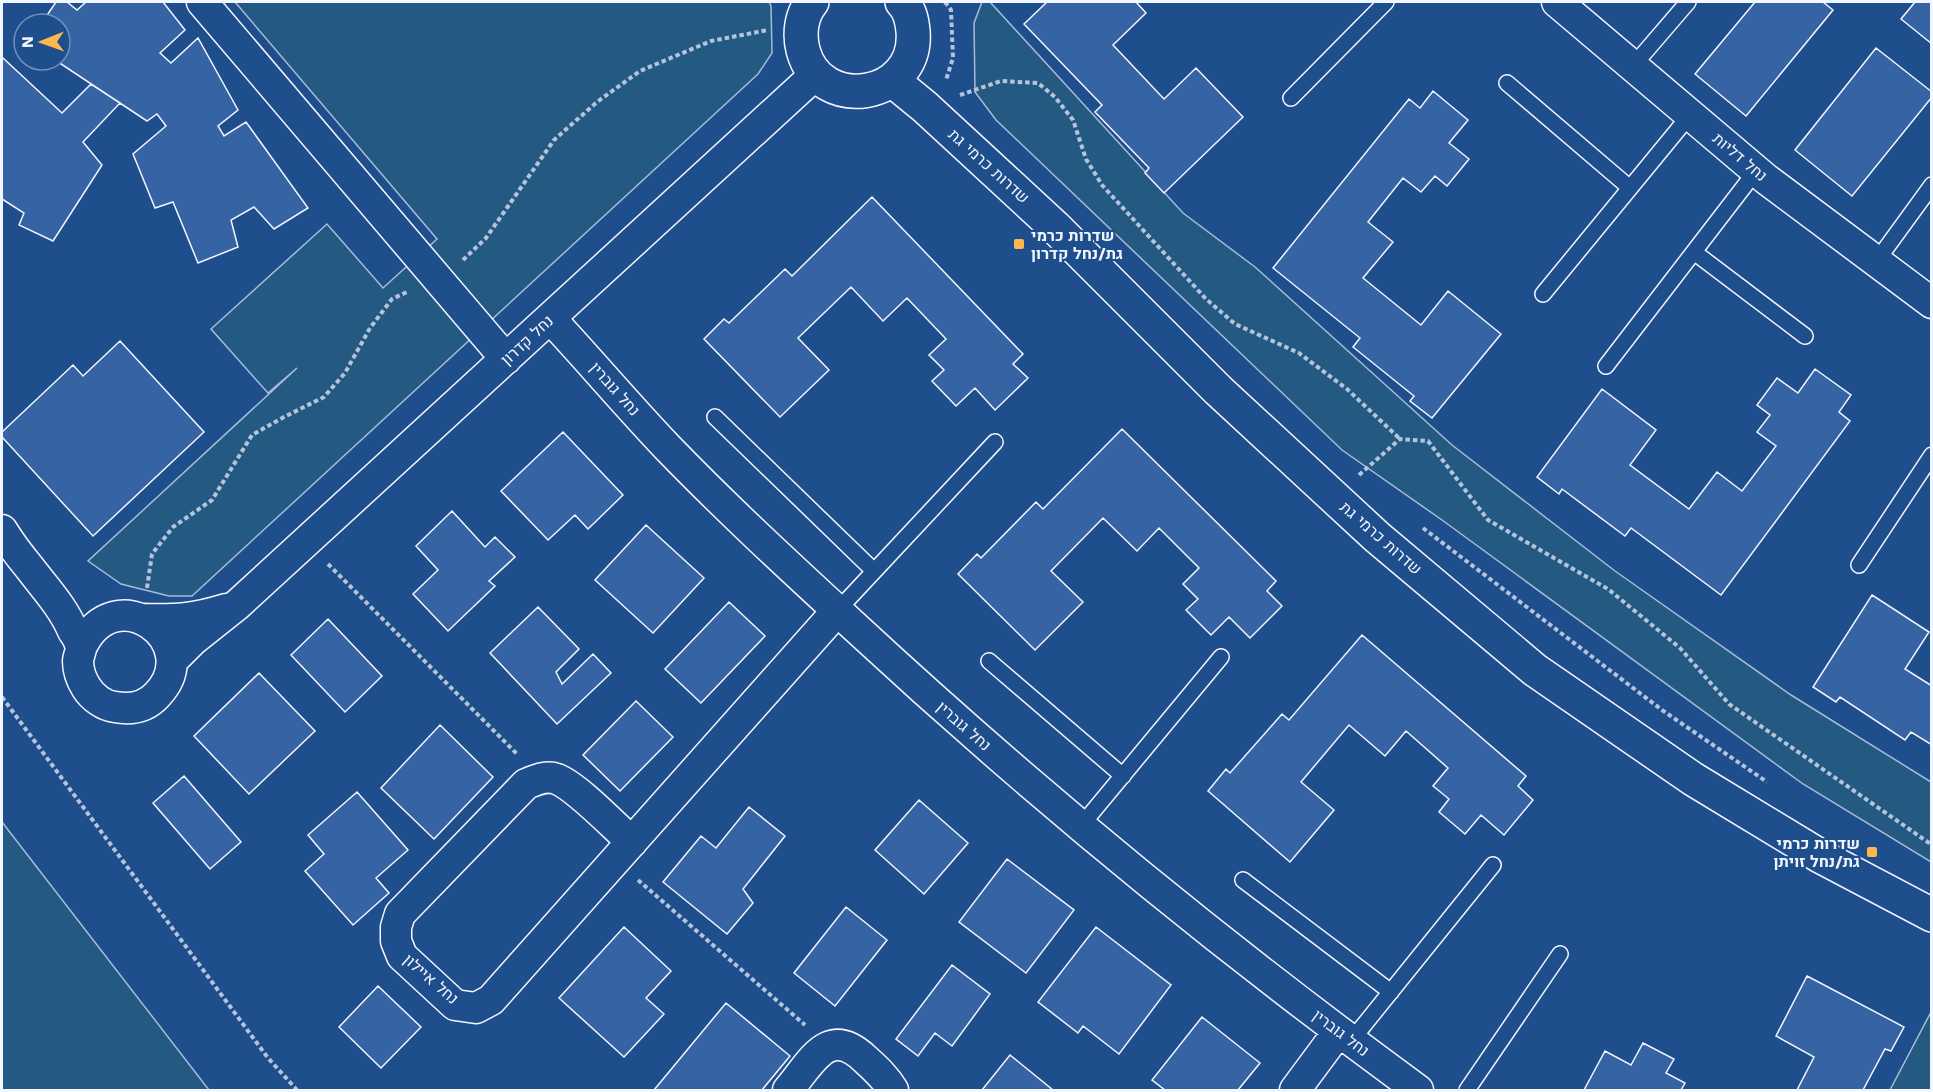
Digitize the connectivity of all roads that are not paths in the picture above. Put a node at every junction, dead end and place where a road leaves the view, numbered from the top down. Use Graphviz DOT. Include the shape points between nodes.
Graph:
graph roads {
  1 [pos="202,2"];
  2 [pos="812,2"];
  3 [pos="902,2"];
  4 [pos="1386,2"];
  5 [pos="1557,2"];
  6 [pos="1688,2"];
  7 [pos="1633,66"];
  8 [pos="816,74"];
  9 [pos="892,80"];
  10 [pos="1507,83"];
  11 [pos="1291,98"];
  12 [pos="1690,115"];
  13 [pos="1756,171"];
  14 [pos="1932,185"];
  15 [pos="1630,188"];
  16 [pos="1694,252"];
  17 [pos="1876,262"];
  18 [pos="1543,294"];
  19 [pos="1932,303"];
  20 [pos="550,318"];
  21 [pos="1805,336"];
  22 [pos="506,359"];
  23 [pos="1606,366"];
  24 [pos="715,417"];
  25 [pos="995,442"];
  26 [pos="1932,455"];
  27 [pos="2,530"];
  28 [pos="26,564"];
  29 [pos="1859,565"];
  30 [pos="874,571"];
  31 [pos="237,605"];
  32 [pos="837,611"];
  33 [pos="143,618"];
  34 [pos="105,619"];
  35 [pos="81,648"];
  36 [pos="1221,657"];
  37 [pos="172,661"];
  38 [pos="989,661"];
  39 [pos="1123,776"];
  40 [pos="1080,827"];
  41 [pos="624,851"];
  42 [pos="1493,865"];
  43 [pos="1243,880"];
  44 [pos="1932,915"];
  45 [pos="1560,954"];
  46 [pos="1391,992"];
  47 [pos="1345,1037"];
  48 [pos="788,1090"];
  49 [pos="893,1090"];
  50 [pos="1295,1090"];
  51 [pos="1418,1090"];
  52 [pos="1467,1090"];
  1 -- 22 [label="street"];
  2 -- 8 [label="street" via="802,23 801,42"];
  3 -- 9 [label="street" via="913,22 914,39 903,69"];
  4 -- 11 [label="lane"];
  5 -- 7 [label="street, נחל דליות"];
  6 -- 7 [label="lane"];
  7 -- 12 [label="street, נחל דליות"];
  8 -- 9 [label="street" via="844,91 878,89"];
  8 -- 20 [label="street, נחל קדרון"];
  9 -- 44 [label="street, שדרות כרמי גת" via="1055,226 1218,390 1377,537 1536,670 1693,779 1820,856"];
  10 -- 15 [label="lane"];
  12 -- 13 [label="street, נחל דליות"];
  12 -- 15 [label="lane"];
  13 -- 16 [label="lane"];
  13 -- 17 [label="street, נחל דליות"];
  14 -- 17 [label="lane"];
  15 -- 18 [label="lane"];
  16 -- 21 [label="lane"];
  16 -- 23 [label="lane"];
  17 -- 19 [label="street, נחל דליות"];
  20 -- 22 [label="street, נחל קדרון"];
  20 -- 32 [label="street, נחל גוברין" via="668,447"];
  22 -- 31 [label="street, נחל קדרון"];
  24 -- 30 [label="lane"];
  25 -- 30 [label="lane"];
  26 -- 29 [label="lane"];
  27 -- 28 [label="street"];
  28 -- 34 [label="street" via="72,600"];
  28 -- 35 [label="street" via="60,607"];
  30 -- 32 [label="lane"];
  31 -- 33 [label="street, נחל קדרון" via="198,618"];
  31 -- 37 [label="street, נחל קדרון"];
  32 -- 40 [label="street, נחל גוברין"];
  32 -- 41 [label="street, נחל איילון"];
  33 -- 34 [label="street" via="130,615"];
  33 -- 37 [label="street" via="163,635"];
  34 -- 35 [label="street" via="86,636"];
  35 -- 37 [label="street" via="78,662 87,690 111,707 125,709 153,699 170,675"];
  36 -- 39 [label="lane"];
  38 -- 39 [label="lane"];
  39 -- 40 [label="lane"];
  40 -- 47 [label="street, נחל גוברין"];
  41 -- 41 [label="street, נחל איילון" via="574,790 556,779 541,778 526,784 400,914 396,941 402,956 455,1005 476,1008 491,1000"];
  42 -- 46 [label="lane"];
  43 -- 46 [label="lane"];
  45 -- 52 [label="lane"];
  46 -- 47 [label="lane"];
  47 -- 50 [label="street"];
  47 -- 51 [label="street, נחל גוברין"];
  48 -- 49 [label="street" via="822,1049 837,1044 854,1049"];
}
